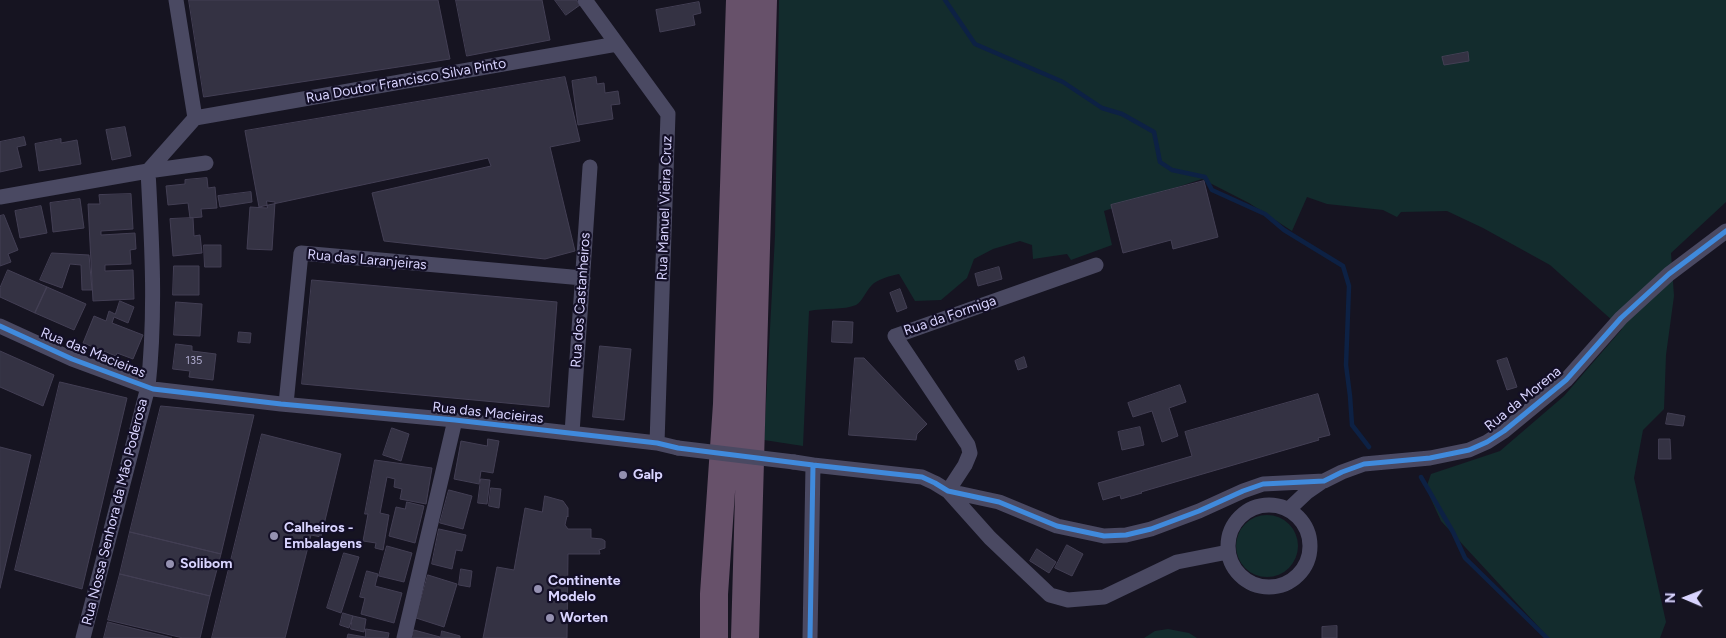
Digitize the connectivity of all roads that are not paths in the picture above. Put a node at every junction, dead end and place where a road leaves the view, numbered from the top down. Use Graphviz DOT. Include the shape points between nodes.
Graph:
graph roads {
  1 [pos="176,0"];
  2 [pos="586,0"];
  3 [pos="740,0"];
  4 [pos="763,0"];
  5 [pos="617,44"];
  6 [pos="195,118"];
  7 [pos="206,163"];
  8 [pos="590,167"];
  9 [pos="148,171"];
  10 [pos="0,197"];
  11 [pos="1726,231"];
  12 [pos="1096,265"];
  13 [pos="583,278"];
  14 [pos="0,326"];
  15 [pos="148,387"];
  16 [pos="286,404"];
  17 [pos="455,420"];
  18 [pos="572,433"];
  19 [pos="658,443"];
  20 [pos="813,465"];
  21 [pos="1324,481"];
  22 [pos="948,492"];
  23 [pos="1289,509"];
  24 [pos="1228,552"];
  25 [pos="83,638"];
  26 [pos="404,638"];
  27 [pos="714,638"];
  28 [pos="744,638"];
  29 [pos="810,638"];
  1 -- 6 [label="street"];
  2 -- 5 [label="street, Rua Manuel Vieira Cruz"];
  3 -- 27 [label="highway" via="727,404"];
  4 -- 28 [label="highway"];
  5 -- 6 [label="street, Rua Doutor Francisco Silva Pinto"];
  5 -- 19 [label="street, Rua Manuel Vieira Cruz" via="668,114"];
  6 -- 9 [label="street"];
  7 -- 9 [label="street"];
  8 -- 13 [label="street, Rua dos Castanheiros"];
  9 -- 10 [label="street"];
  9 -- 15 [label="street, Rua Nossa Senhora da Mão Poderosa" via="154,275"];
  11 -- 21 [label="street, Rua da Morena" via="1669,274 1621,318 1566,380 1487,442 1449,456 1364,464"];
  12 -- 22 [label="street, Rua da Formiga" via="894,336 968,445 970,453 966,465"];
  13 -- 16 [label="street, Rua das Laranjeiras" via="301,253"];
  13 -- 18 [label="street, Rua dos Castanheiros"];
  14 -- 15 [label="street, Rua das Macieiras" via="72,359"];
  15 -- 16 [label="street, Rua das Macieiras"];
  15 -- 25 [label="street, Rua Nossa Senhora da Mão Poderosa"];
  16 -- 17 [label="street, Rua das Macieiras"];
  17 -- 18 [label="street, Rua das Macieiras"];
  17 -- 26 [label="street"];
  18 -- 19 [label="street, Rua das Macieiras"];
  19 -- 20 [label="street, Rua das Macieiras, bridge"];
  20 -- 22 [label="street" via="922,477"];
  20 -- 29 [label="street"];
  21 -- 22 [label="street, Rua da Morena" via="1263,484 1151,529 1104,536 1057,526 999,502"];
  21 -- 23 [label="street" via="1306,492"];
  22 -- 24 [label="street" via="990,538 1050,595 1068,600 1104,597 1177,562"];
  23 -- 24 [label="street" via="1264,504 1251,508 1232,526"];
  23 -- 24 [label="street" via="1308,530 1310,544 1309,558 1292,581 1265,588 1252,584 1240,576"];
}
